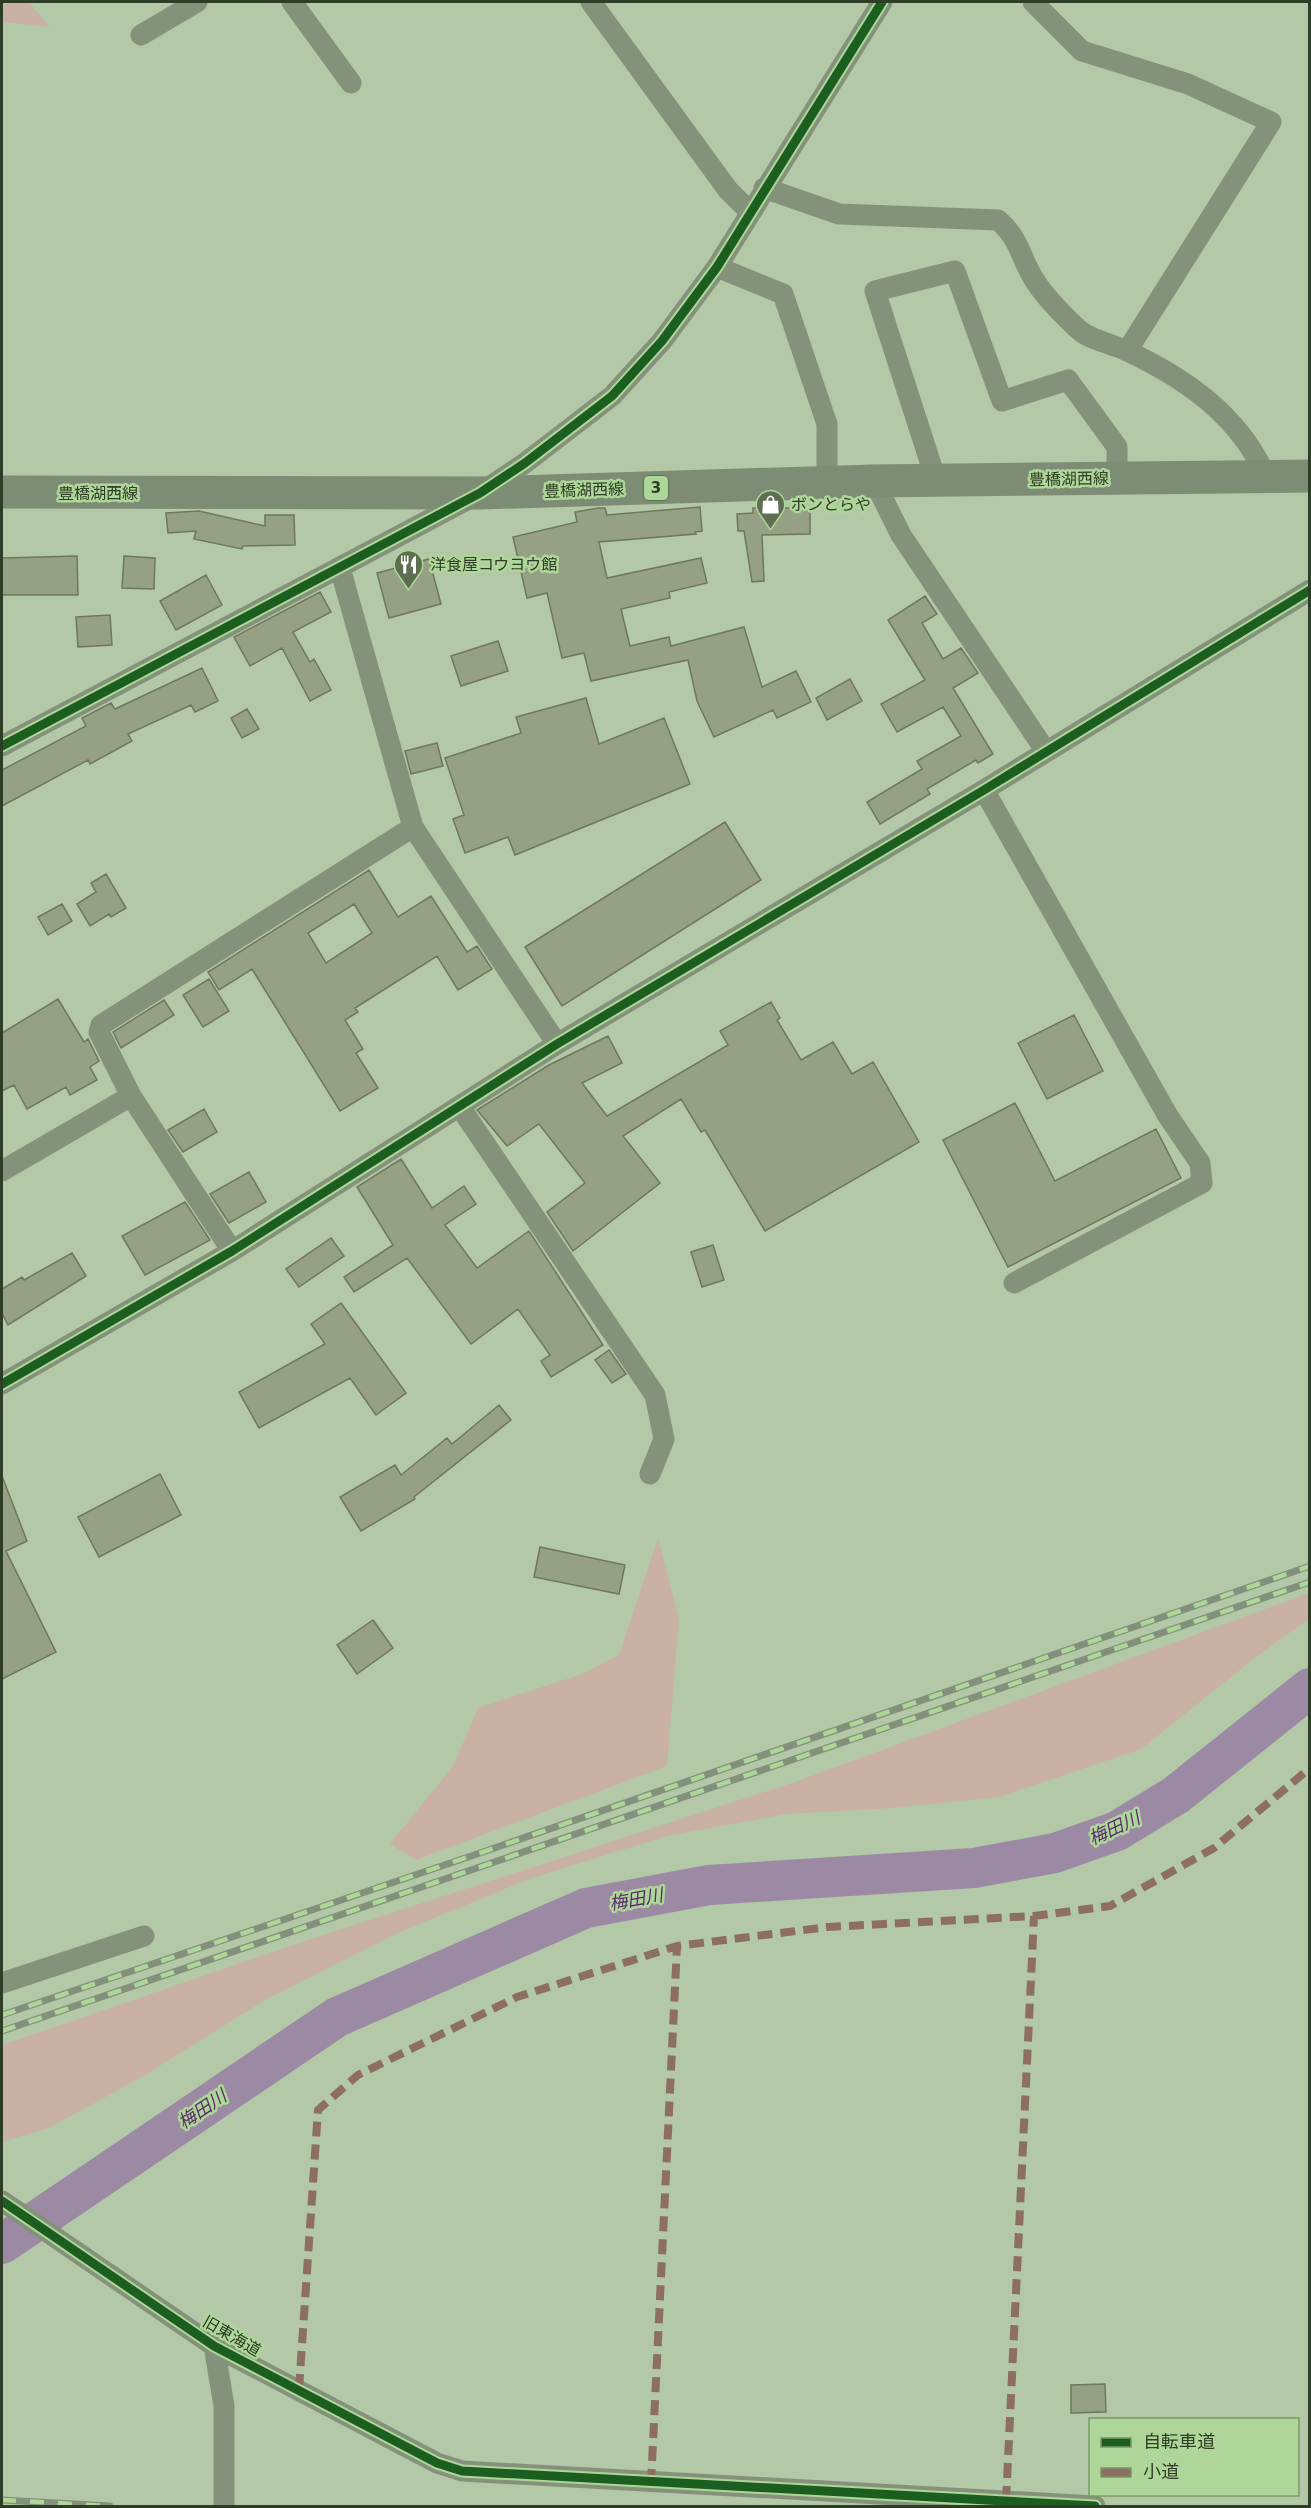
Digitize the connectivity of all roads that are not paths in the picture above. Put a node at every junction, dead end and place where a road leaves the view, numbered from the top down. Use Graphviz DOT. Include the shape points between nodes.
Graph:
graph roads {
  1 [pos="197,2"];
  2 [pos="292,2"];
  3 [pos="591,2"];
  4 [pos="882,2"];
  5 [pos="1033,2"];
  6 [pos="141,35"];
  7 [pos="351,83"];
  8 [pos="764,188"];
  9 [pos="749,211"];
  10 [pos="717,267"];
  11 [pos="1127,351"];
  12 [pos="1310,476"];
  13 [pos="1266,477"];
  14 [pos="1118,478"];
  15 [pos="936,480"];
  16 [pos="873,481"];
  17 [pos="827,482"];
  18 [pos="2,492"];
  19 [pos="480,493"];
  20 [pos="339,568"];
  21 [pos="1310,590"];
  22 [pos="2,746"];
  23 [pos="1045,750"];
  24 [pos="984,790"];
  25 [pos="413,827"];
  26 [pos="557,1044"];
  27 [pos="131,1096"];
  28 [pos="460,1107"];
  29 [pos="2,1171"];
  30 [pos="232,1251"];
  31 [pos="1014,1283"];
  32 [pos="2,1384"];
  33 [pos="650,1474"];
  34 [pos="144,1936"];
  35 [pos="2,1983"];
  36 [pos="2,2201"];
  37 [pos="214,2346"];
  38 [pos="224,2506"];
  39 [pos="1095,2506"];
  1 -- 6 [label="street"];
  2 -- 7 [label="street"];
  3 -- 9 [label="street" via="728,190"];
  4 -- 8 [label="street"];
  5 -- 11 [label="street" via="1082,51 1188,84 1271,122"];
  8 -- 9 [label="street"];
  8 -- 11 [label="street" via="839,214 998,220 1013,233 1035,281 1079,331"];
  9 -- 10 [label="street"];
  10 -- 17 [label="street" via="783,294 827,424"];
  10 -- 19 [label="street" via="662,341 612,396"];
  11 -- 13 [label="street" via="1182,379 1221,413 1255,451"];
  12 -- 13 [label="main road, 豊橋湖西線 / 3"];
  13 -- 14 [label="main road, 豊橋湖西線 / 3"];
  14 -- 15 [label="main road, 豊橋湖西線 / 3"];
  14 -- 15 [label="street" via="1117,447 1068,380 1002,401 955,271 874,291"];
  15 -- 16 [label="main road, 豊橋湖西線 / 3"];
  16 -- 17 [label="main road, 豊橋湖西線 / 3"];
  16 -- 23 [label="street" via="901,534"];
  17 -- 19 [label="main road, 豊橋湖西線 / 3"];
  18 -- 19 [label="main road, 豊橋湖西線 / 3"];
  19 -- 20 [label="street"];
  20 -- 22 [label="street"];
  20 -- 25 [label="street"];
  21 -- 23 [label="street"];
  23 -- 24 [label="street"];
  24 -- 26 [label="street"];
  24 -- 31 [label="street" via="1168,1116 1200,1163 1202,1183"];
  25 -- 26 [label="street"];
  25 -- 27 [label="street" via="101,1025 99,1032"];
  26 -- 28 [label="street"];
  27 -- 29 [label="street"];
  27 -- 30 [label="street"];
  28 -- 30 [label="street"];
  28 -- 33 [label="street" via="655,1395 664,1438"];
  30 -- 32 [label="street"];
  34 -- 35 [label="street"];
  36 -- 37 [label="street, 旧東海道"];
  37 -- 38 [label="street" via="224,2406"];
  37 -- 39 [label="street, 旧東海道" via="437,2463 462,2471"];
}
